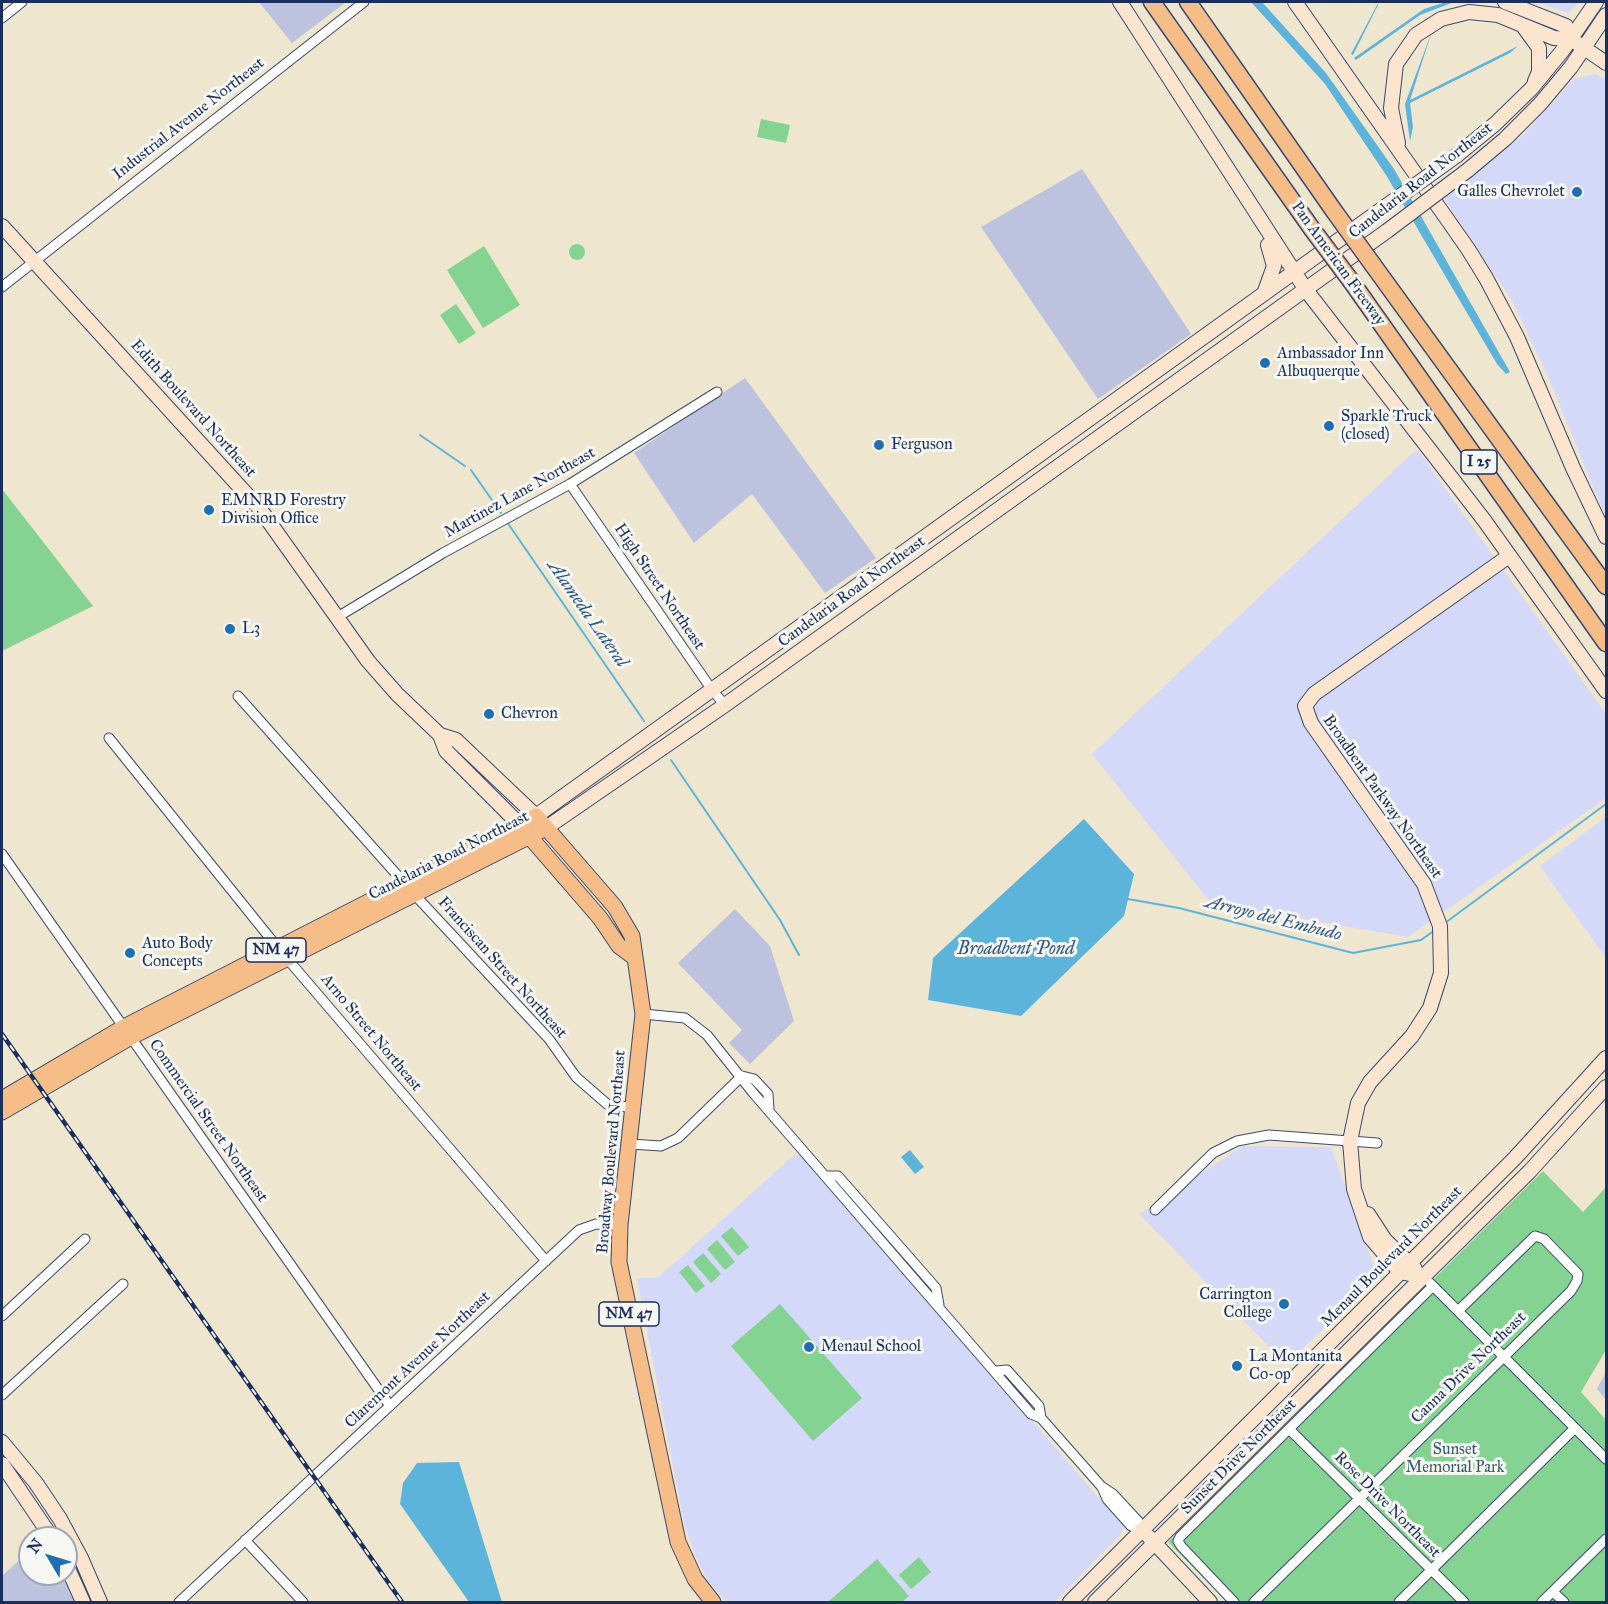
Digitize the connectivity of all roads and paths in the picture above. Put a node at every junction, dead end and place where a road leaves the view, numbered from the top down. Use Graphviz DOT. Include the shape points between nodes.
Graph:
graph roads {
  1 [pos="22,2"];
  2 [pos="364,2"];
  3 [pos="1120,2"];
  4 [pos="1152,2"];
  5 [pos="1188,2"];
  6 [pos="1295,2"];
  7 [pos="1505,2"];
  8 [pos="1596,2"];
  9 [pos="1606,15"];
  10 [pos="2,18"];
  11 [pos="1519,22"];
  12 [pos="1571,39"];
  13 [pos="1585,48"];
  14 [pos="1606,63"];
  15 [pos="1531,89"];
  16 [pos="1403,155"];
  17 [pos="1233,179"];
  18 [pos="2,226"];
  19 [pos="33,261"];
  20 [pos="1294,273"];
  21 [pos="2,287"];
  22 [pos="1306,290"];
  23 [pos="1264,295"];
  24 [pos="717,392"];
  25 [pos="570,484"];
  26 [pos="1606,537"];
  27 [pos="1509,555"];
  28 [pos="1606,586"];
  29 [pos="336,618"];
  30 [pos="1606,643"];
  31 [pos="712,690"];
  32 [pos="1606,691"];
  33 [pos="238,696"];
  34 [pos="726,705"];
  35 [pos="440,735"];
  36 [pos="109,738"];
  37 [pos="541,822"];
  38 [pos="519,824"];
  39 [pos="530,837"];
  40 [pos="2,854"];
  41 [pos="409,889"];
  42 [pos="283,953"];
  43 [pos="634,958"];
  44 [pos="644,1014"];
  45 [pos="127,1032"];
  46 [pos="1606,1058"];
  47 [pos="742,1077"];
  48 [pos="37,1083"];
  49 [pos="1606,1087"];
  50 [pos="2,1098"];
  51 [pos="634,1108"];
  52 [pos="2,1112"];
  53 [pos="1350,1141"];
  54 [pos="1377,1143"];
  55 [pos="630,1144"];
  56 [pos="1155,1210"];
  57 [pos="620,1226"];
  58 [pos="85,1239"];
  59 [pos="546,1262"];
  60 [pos="1404,1268"];
  61 [pos="1428,1281"];
  62 [pos="123,1284"];
  63 [pos="1458,1311"];
  64 [pos="2,1316"];
  65 [pos="1503,1356"];
  66 [pos="2,1395"];
  67 [pos="390,1406"];
  68 [pos="1289,1429"];
  69 [pos="1574,1429"];
  70 [pos="2,1442"];
  71 [pos="1606,1459"];
  72 [pos="2,1464"];
  73 [pos="1360,1499"];
  74 [pos="44,1526"];
  75 [pos="1142,1529"];
  76 [pos="1606,1539"];
  77 [pos="246,1540"];
  78 [pos="1154,1542"];
  79 [pos="1432,1571"];
  80 [pos="76,1586"];
  81 [pos="1553,1592"];
  82 [pos="83,1602"];
  83 [pos="100,1602"];
  84 [pos="179,1602"];
  85 [pos="303,1602"];
  86 [pos="712,1602"];
  87 [pos="1070,1602"];
  88 [pos="1095,1602"];
  89 [pos="1210,1602"];
  90 [pos="1234,1602"];
  91 [pos="1254,1602"];
  92 [pos="1399,1602"];
  93 [pos="1464,1602"];
  94 [pos="1542,1602"];
  95 [pos="1564,1602"];
  1 -- 10 [label="street"];
  2 -- 19 [label="street, Industrial Avenue Northeast"];
  3 -- 17 [label="main road"];
  4 -- 30 [label="highway, Pan American Freeway / I 25, bridge"];
  5 -- 28 [label="highway, Pan American Freeway / I 25, bridge"];
  6 -- 16 [label="main road"];
  7 -- 12 [label="main road" via="1566,26"];
  8 -- 12 [label="main road, Candelaria Road Northeast"];
  9 -- 13 [label="main road, Candelaria Road Northeast"];
  11 -- 12 [label="main road" via="1554,38"];
  11 -- 15 [label="main road" via="1537,42 1541,57"];
  11 -- 16 [label="main road" via="1488,13 1459,13 1432,23 1410,41 1396,64 1391,97 1392,120"];
  12 -- 13 [label="main road"];
  12 -- 15 [label="main road, Candelaria Road Northeast"];
  13 -- 14 [label="main road"];
  13 -- 22 [label="main road, Candelaria Road Northeast, bridge" via="1523,122 1468,170"];
  15 -- 20 [label="main road, Candelaria Road Northeast, bridge" via="1456,156"];
  16 -- 26 [label="main road" via="1468,249 1502,308"];
  17 -- 20 [label="main road"];
  17 -- 23 [label="main road" via="1232,192 1274,259"];
  18 -- 19 [label="main road, Edith Boulevard Northeast"];
  19 -- 21 [label="street, Industrial Avenue Northeast"];
  19 -- 29 [label="main road, Edith Boulevard Northeast" via="260,509"];
  20 -- 22 [label="main road"];
  20 -- 23 [label="main road, Candelaria Road Northeast"];
  22 -- 27 [label="main road"];
  22 -- 34 [label="main road, Candelaria Road Northeast"];
  23 -- 31 [label="main road, Candelaria Road Northeast"];
  24 -- 25 [label="street, Martinez Lane Northeast"];
  25 -- 29 [label="street, Martinez Lane Northeast" via="443,553"];
  25 -- 31 [label="street, High Street Northeast"];
  27 -- 32 [label="main road"];
  27 -- 53 [label="main road, Broadbent Parkway Northeast" via="1314,694 1305,706 1311,723 1424,884 1442,941 1440,980 1430,1008 1412,1036 1370,1082 1358,1103"];
  29 -- 35 [label="main road, Edith Boulevard Northeast" via="382,678"];
  31 -- 34 [label="street, High Street Northeast"];
  31 -- 37 [label="main road, Candelaria Road Northeast"];
  33 -- 41 [label="street, Franciscan Street Northeast"];
  34 -- 37 [label="main road, Candelaria Road Northeast"];
  35 -- 37 [label="main road, Edith Boulevard Northeast" via="456,740"];
  35 -- 38 [label="main road, Edith Boulevard Northeast" via="446,751"];
  36 -- 42 [label="street, Arno Street Northeast"];
  37 -- 38 [label="main road, Candelaria Road Northeast / NM 47"];
  37 -- 39 [label="main road, Candelaria Road Northeast / NM 47"];
  37 -- 43 [label="main road, Edith Boulevard Northeast / NM 47" via="615,907 632,936"];
  38 -- 39 [label="main road, Edith Boulevard Northeast"];
  38 -- 41 [label="main road, Candelaria Road Northeast / NM 47"];
  39 -- 41 [label="main road, Candelaria Road Northeast / NM 47"];
  39 -- 43 [label="main road, Edith Boulevard Northeast" via="619,946"];
  40 -- 45 [label="street, Commercial Street Northeast"];
  41 -- 42 [label="main road, Candelaria Road Northeast / NM 47"];
  41 -- 51 [label="street, Franciscan Street Northeast" via="549,1039 594,1095 607,1104"];
  42 -- 45 [label="main road, Candelaria Road Northeast / NM 47"];
  42 -- 59 [label="street, Arno Street Northeast"];
  43 -- 44 [label="main road, Edith Boulevard Northeast / NM 47"];
  44 -- 47 [label="street" via="685,1018 695,1023"];
  44 -- 51 [label="main road, Broadway Boulevard Northeast / NM 47"];
  45 -- 48 [label="main road, Candelaria Road Northeast / NM 47"];
  45 -- 67 [label="street, Commercial Street Northeast"];
  46 -- 60 [label="main road, Menaul Boulevard Northeast" via="1515,1158"];
  47 -- 55 [label="street" via="678,1138 661,1146"];
  47 -- 75 [label="street" via="754,1079 768,1094 769,1109 827,1176 838,1176 854,1193 936,1288 939,1305 996,1371 1007,1370 1040,1406 1041,1418"];
  48 -- 50 [label="main road, NM 47"];
  48 -- 52 [label="main road, NM 47"];
  49 -- 61 [label="main road"];
  51 -- 55 [label="main road, Broadway Boulevard Northeast / NM 47"];
  53 -- 54 [label="street"];
  53 -- 56 [label="street" via="1250,1137 1213,1153"];
  53 -- 60 [label="main road, Broadbent Parkway Northeast" via="1350,1168 1370,1237"];
  55 -- 57 [label="main road, Broadway Boulevard Northeast / NM 47"];
  57 -- 59 [label="street, Claremont Avenue Northeast" via="596,1224 579,1230"];
  57 -- 86 [label="main road, Broadway Boulevard Northeast / NM 47" via="624,1290 678,1542 695,1579"];
  58 -- 64 [label="street"];
  59 -- 67 [label="street, Claremont Avenue Northeast"];
  60 -- 61 [label="main road"];
  60 -- 75 [label="main road, Menaul Boulevard Northeast"];
  61 -- 63 [label="street"];
  61 -- 68 [label="street, Sunset Drive Northeast"];
  61 -- 78 [label="main road"];
  62 -- 66 [label="street"];
  63 -- 65 [label="street"];
  63 -- 65 [label="street, Canna Drive Northeast" via="1535,1236 1544,1239 1578,1274 1577,1281"];
  65 -- 69 [label="street"];
  65 -- 73 [label="street, Canna Drive Northeast"];
  67 -- 77 [label="street, Claremont Avenue Northeast"];
  68 -- 73 [label="street, Rose Drive Northeast"];
  68 -- 90 [label="street, Sunset Drive Northeast" via="1178,1541"];
  69 -- 71 [label="street"];
  69 -- 79 [label="street"];
  70 -- 83 [label="main road" via="60,1519"];
  72 -- 74 [label="main road"];
  73 -- 79 [label="street, Rose Drive Northeast"];
  73 -- 91 [label="street, Canna Drive Northeast"];
  75 -- 78 [label="main road"];
  75 -- 87 [label="main road, Menaul Boulevard Northeast"];
  76 -- 81 [label="street"];
  77 -- 84 [label="street, Claremont Avenue Northeast"];
  77 -- 85 [label="street"];
  78 -- 88 [label="main road"];
  78 -- 89 [label="main road"];
  79 -- 92 [label="street"];
  79 -- 93 [label="street, Rose Drive Northeast"];
  80 -- 82 [label="main road"];
  81 -- 94 [label="street"];
  81 -- 95 [label="street"];
}
